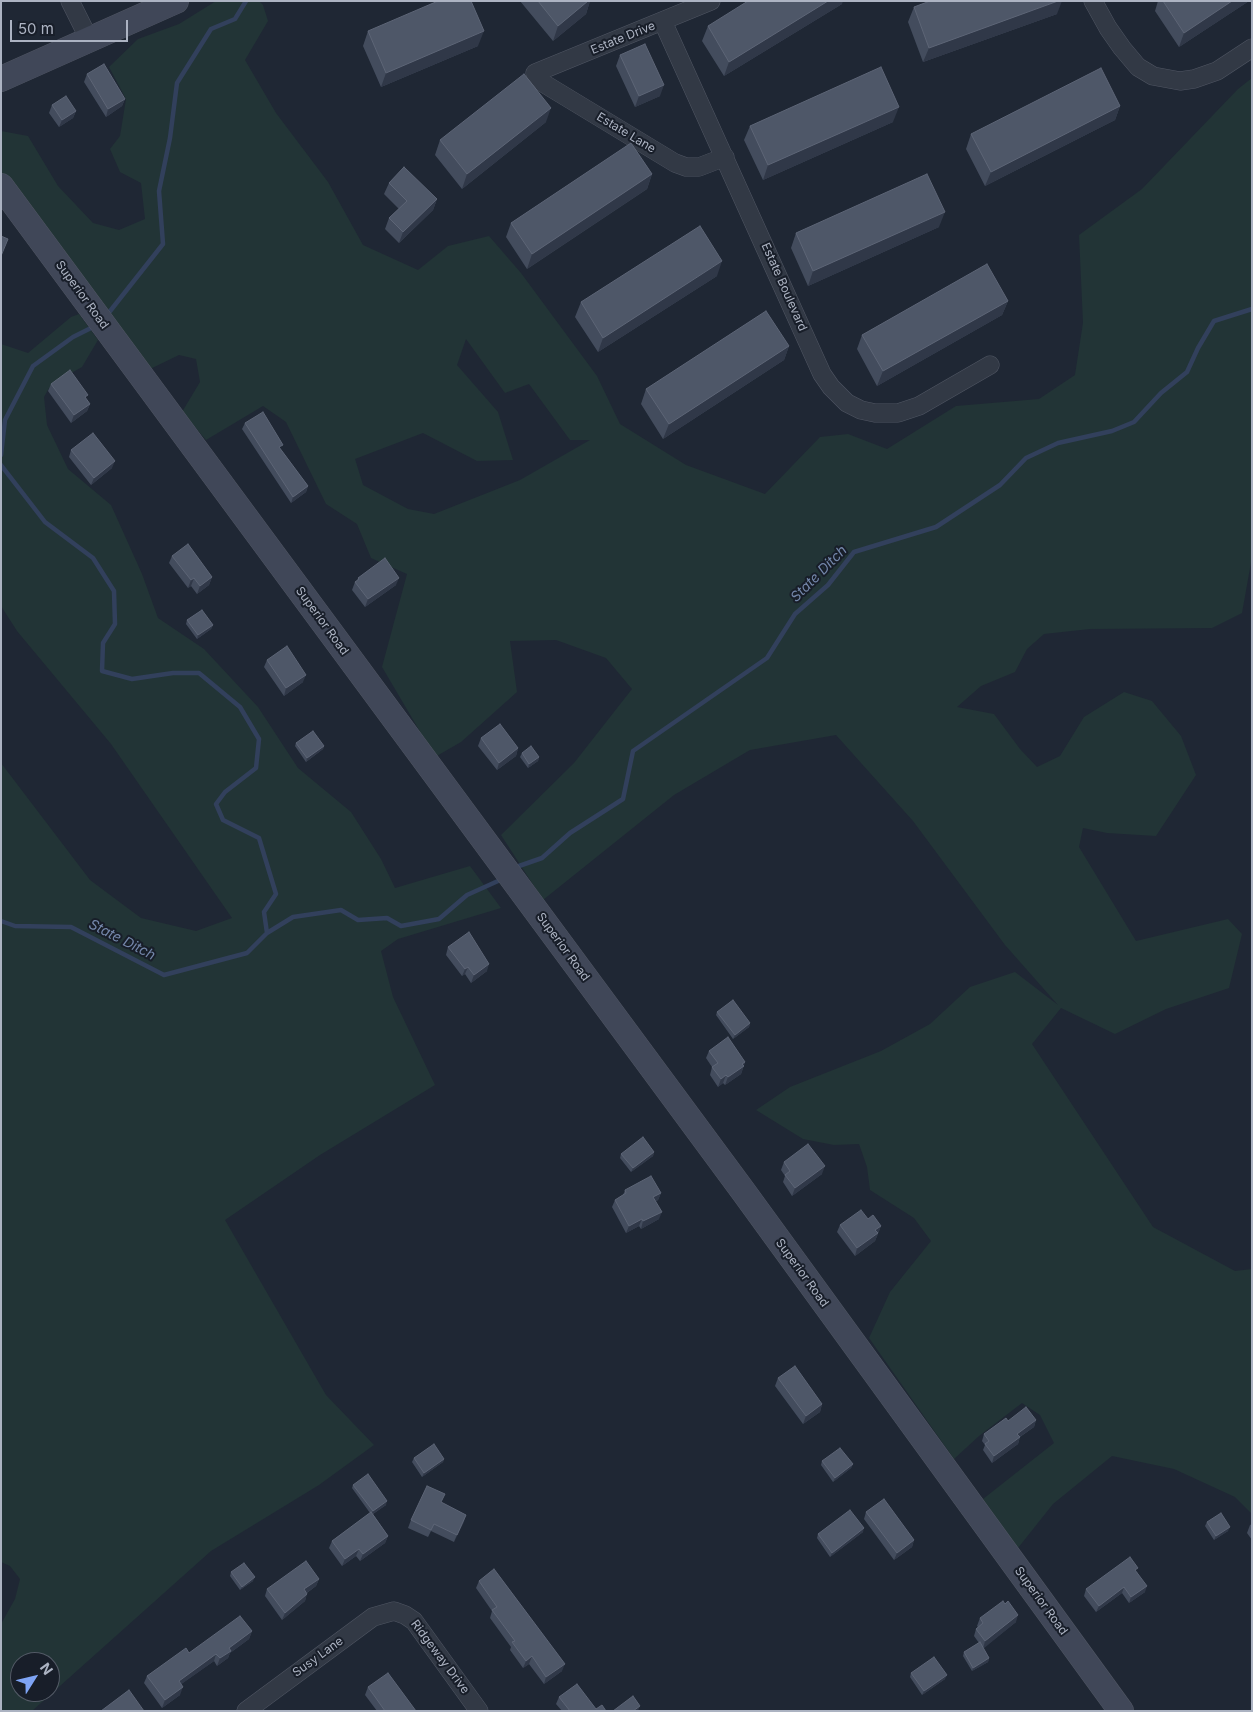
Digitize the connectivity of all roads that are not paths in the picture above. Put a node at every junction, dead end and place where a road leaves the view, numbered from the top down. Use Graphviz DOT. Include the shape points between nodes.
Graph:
graph roads {
  1 [pos="70,1"];
  2 [pos="176,1"];
  3 [pos="711,1"];
  4 [pos="1096,2"];
  5 [pos="663,22"];
  6 [pos="89,39"];
  7 [pos="1252,48"];
  8 [pos="534,73"];
  9 [pos="1,79"];
  10 [pos="725,157"];
  11 [pos="1,186"];
  12 [pos="990,365"];
  13 [pos="394,1611"];
  14 [pos="246,1711"];
  15 [pos="479,1711"];
  16 [pos="1120,1711"];
  1 -- 6 [label="street"];
  2 -- 6 [label="street"];
  3 -- 5 [label="street, Estate Drive"];
  4 -- 7 [label="street" via="1122,48 1138,67 1153,76 1180,81 1194,79 1217,71"];
  5 -- 8 [label="street, Estate Drive"];
  5 -- 10 [label="street, Estate Boulevard"];
  6 -- 9 [label="street"];
  8 -- 10 [label="street, Estate Lane" via="543,83 675,163 699,167"];
  10 -- 12 [label="street, Estate Boulevard" via="822,374 847,403 875,414 905,411"];
  11 -- 16 [label="street, Superior Road" via="731,1175"];
  13 -- 14 [label="street, Susy Lane" via="374,1617"];
  13 -- 15 [label="street, Ridgeway Drive" via="414,1621"];
}
